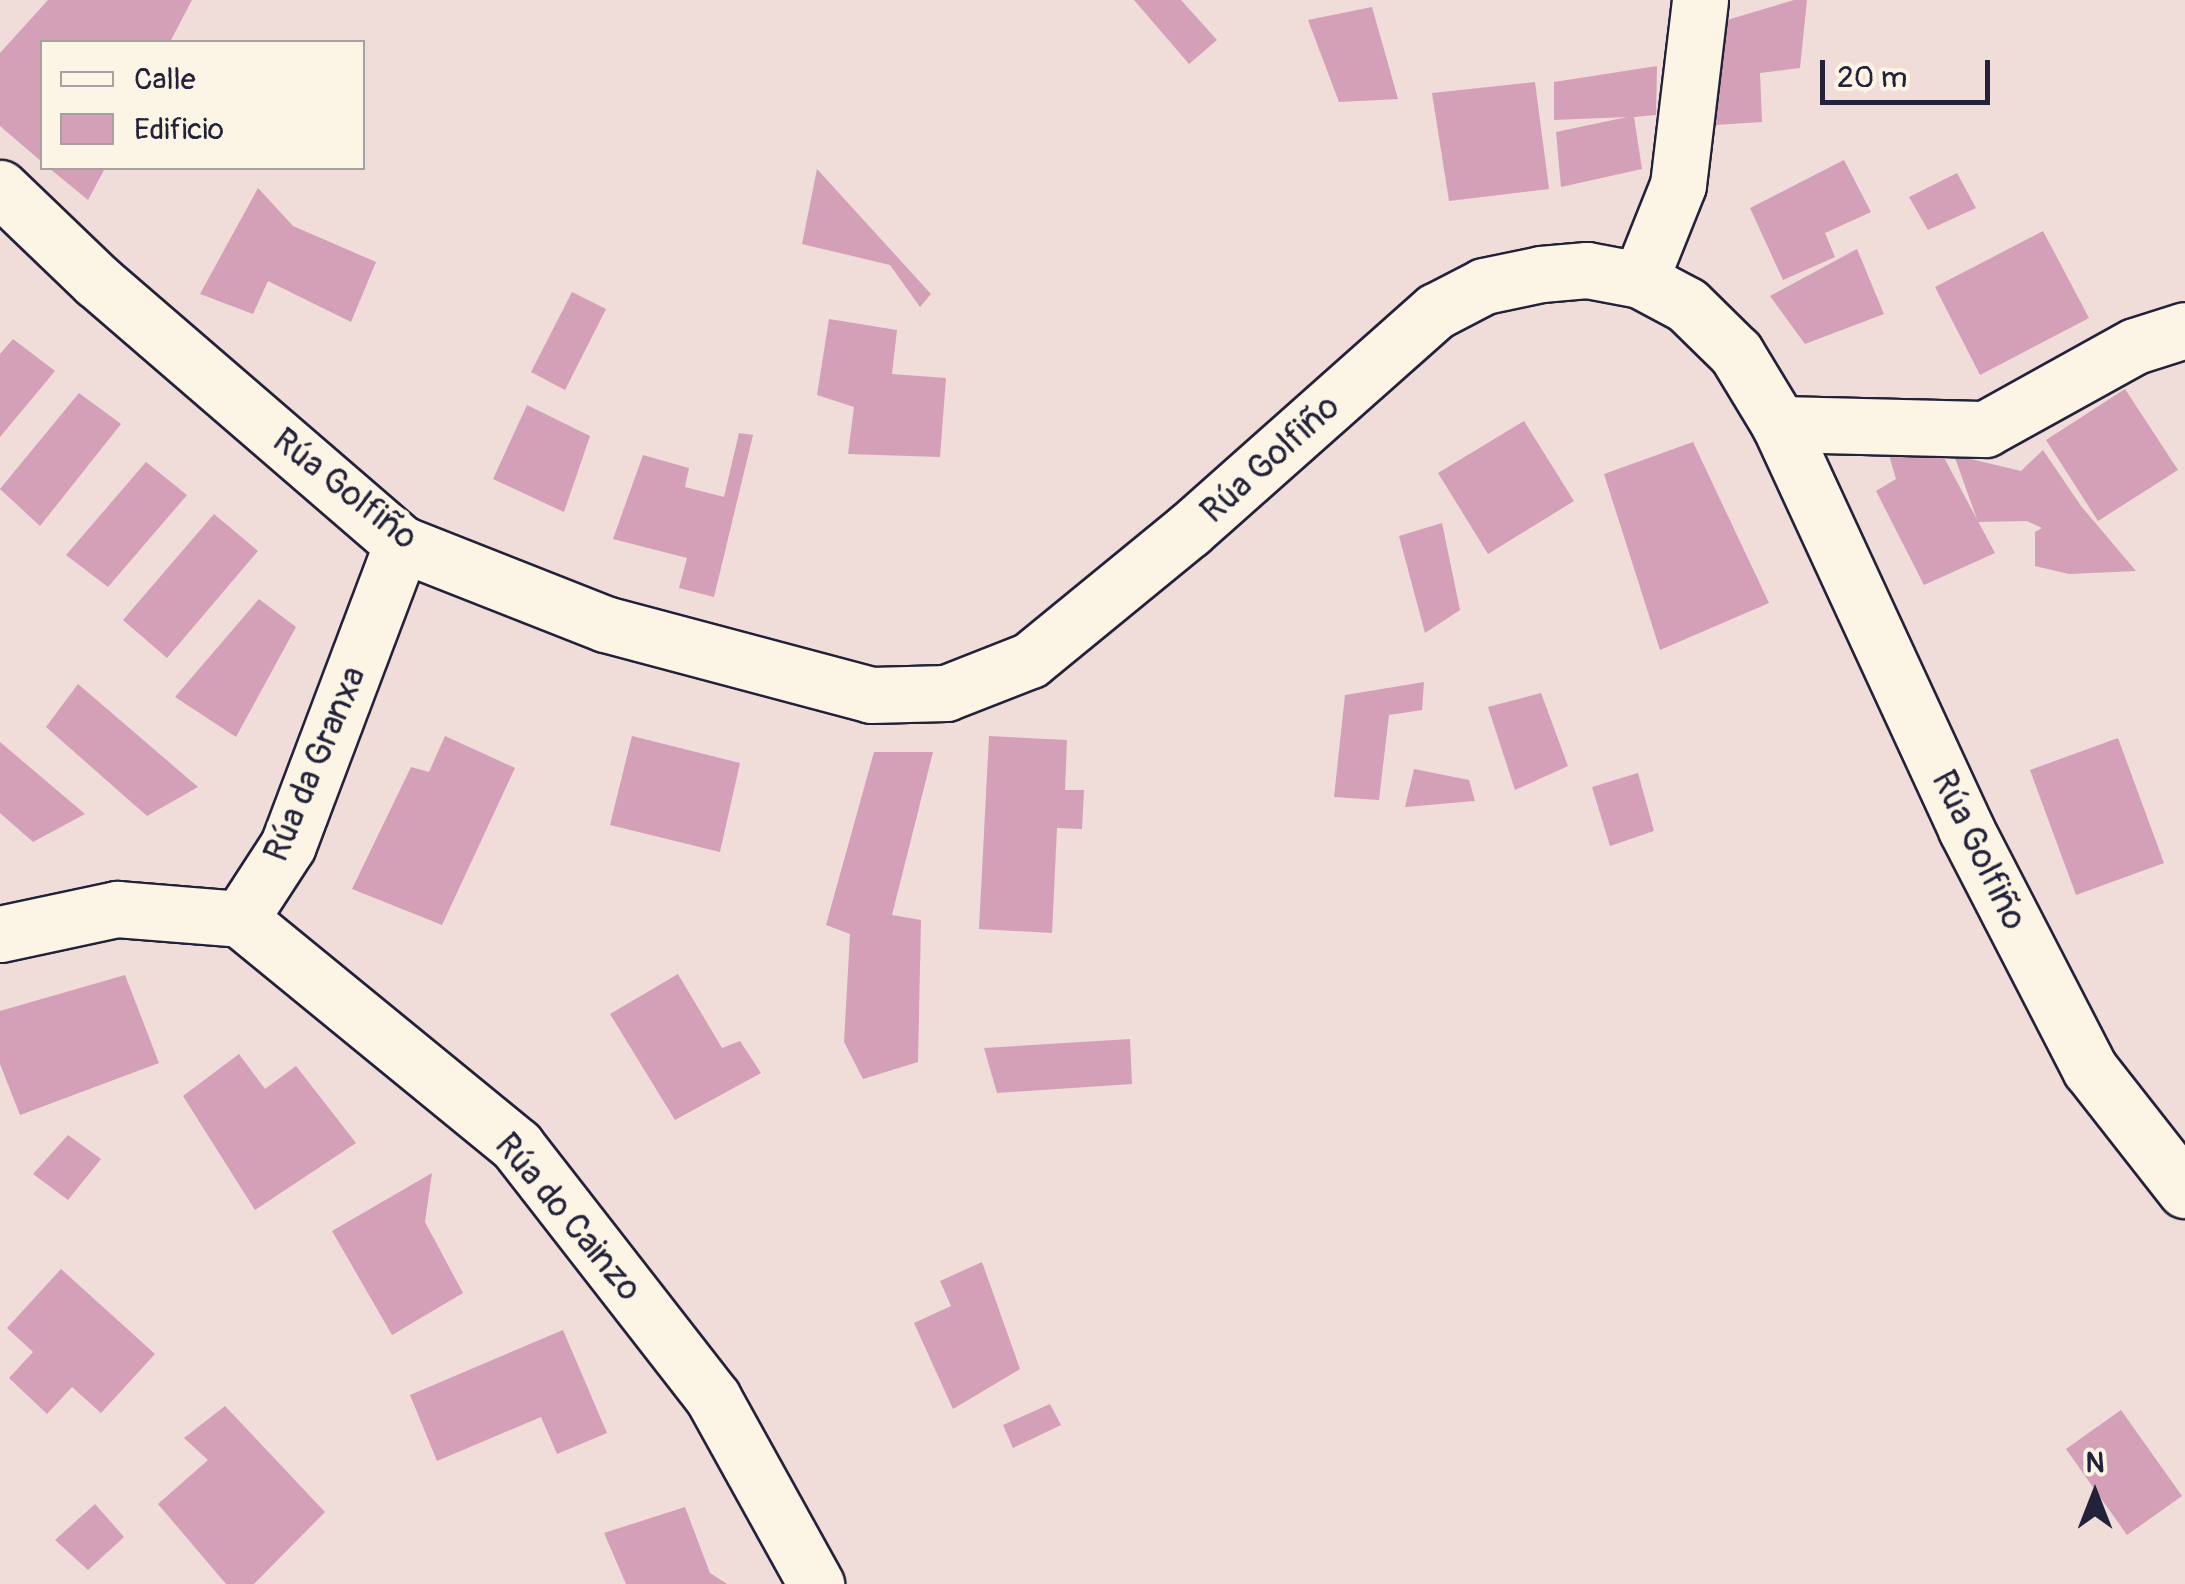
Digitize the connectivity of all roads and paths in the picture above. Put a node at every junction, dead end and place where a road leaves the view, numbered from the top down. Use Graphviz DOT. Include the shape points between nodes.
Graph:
graph roads {
  1 [pos="1700,0"];
  2 [pos="0,188"];
  3 [pos="1640,280"];
  4 [pos="2185,330"];
  5 [pos="1779,424"];
  6 [pos="402,544"];
  7 [pos="240,919"];
  8 [pos="0,934"];
  9 [pos="2185,1190"];
  10 [pos="816,1584"];
  1 -- 3 [label="main road" via="1678,185"];
  2 -- 6 [label="main road, Rúa Golfiño" via="97,282"];
  3 -- 5 [label="main road, Rúa Golfiño" via="1686,305 1736,353"];
  3 -- 6 [label="main road, Rúa Golfiño" via="1588,270 1541,274 1484,286 1436,311 1189,530 1030,660 946,692 871,696 605,624"];
  4 -- 5 [label="main road" via="2135,346 1985,428"];
  5 -- 9 [label="main road, Rúa Golfiño" via="1966,829 2090,1069"];
  6 -- 7 [label="main road, Rúa da Granxa" via="288,845"];
  7 -- 8 [label="main road" via="116,910"];
  7 -- 10 [label="main road, Rúa do Cainzo" via="517,1146 713,1398"];
}
